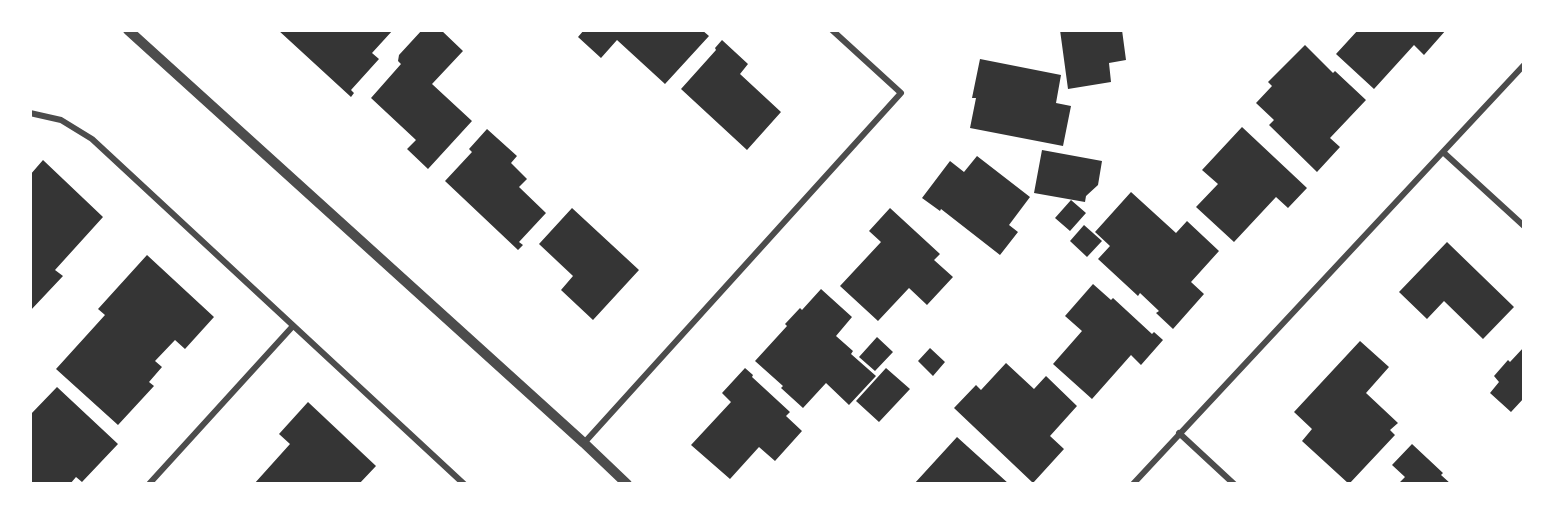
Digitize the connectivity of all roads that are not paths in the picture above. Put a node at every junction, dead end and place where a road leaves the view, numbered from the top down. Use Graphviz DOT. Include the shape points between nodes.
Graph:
graph roads {
  1 [pos="128,30"];
  2 [pos="832,30"];
  3 [pos="1524,66"];
  4 [pos="30,113"];
  5 [pos="1443,152"];
  6 [pos="1524,226"];
  7 [pos="293,326"];
  8 [pos="1179,433"];
  9 [pos="584,443"];
  10 [pos="149,484"];
  11 [pos="464,484"];
  12 [pos="627,484"];
  13 [pos="1133,484"];
  14 [pos="1234,484"];
  1 -- 9 [label="street"];
  2 -- 9 [label="street" via="901,93"];
  3 -- 5 [label="street"];
  4 -- 7 [label="street" via="61,120 92,139"];
  5 -- 6 [label="street"];
  5 -- 8 [label="street"];
  7 -- 10 [label="street"];
  7 -- 11 [label="street"];
  8 -- 13 [label="street"];
  8 -- 14 [label="street"];
  9 -- 12 [label="street"];
}
